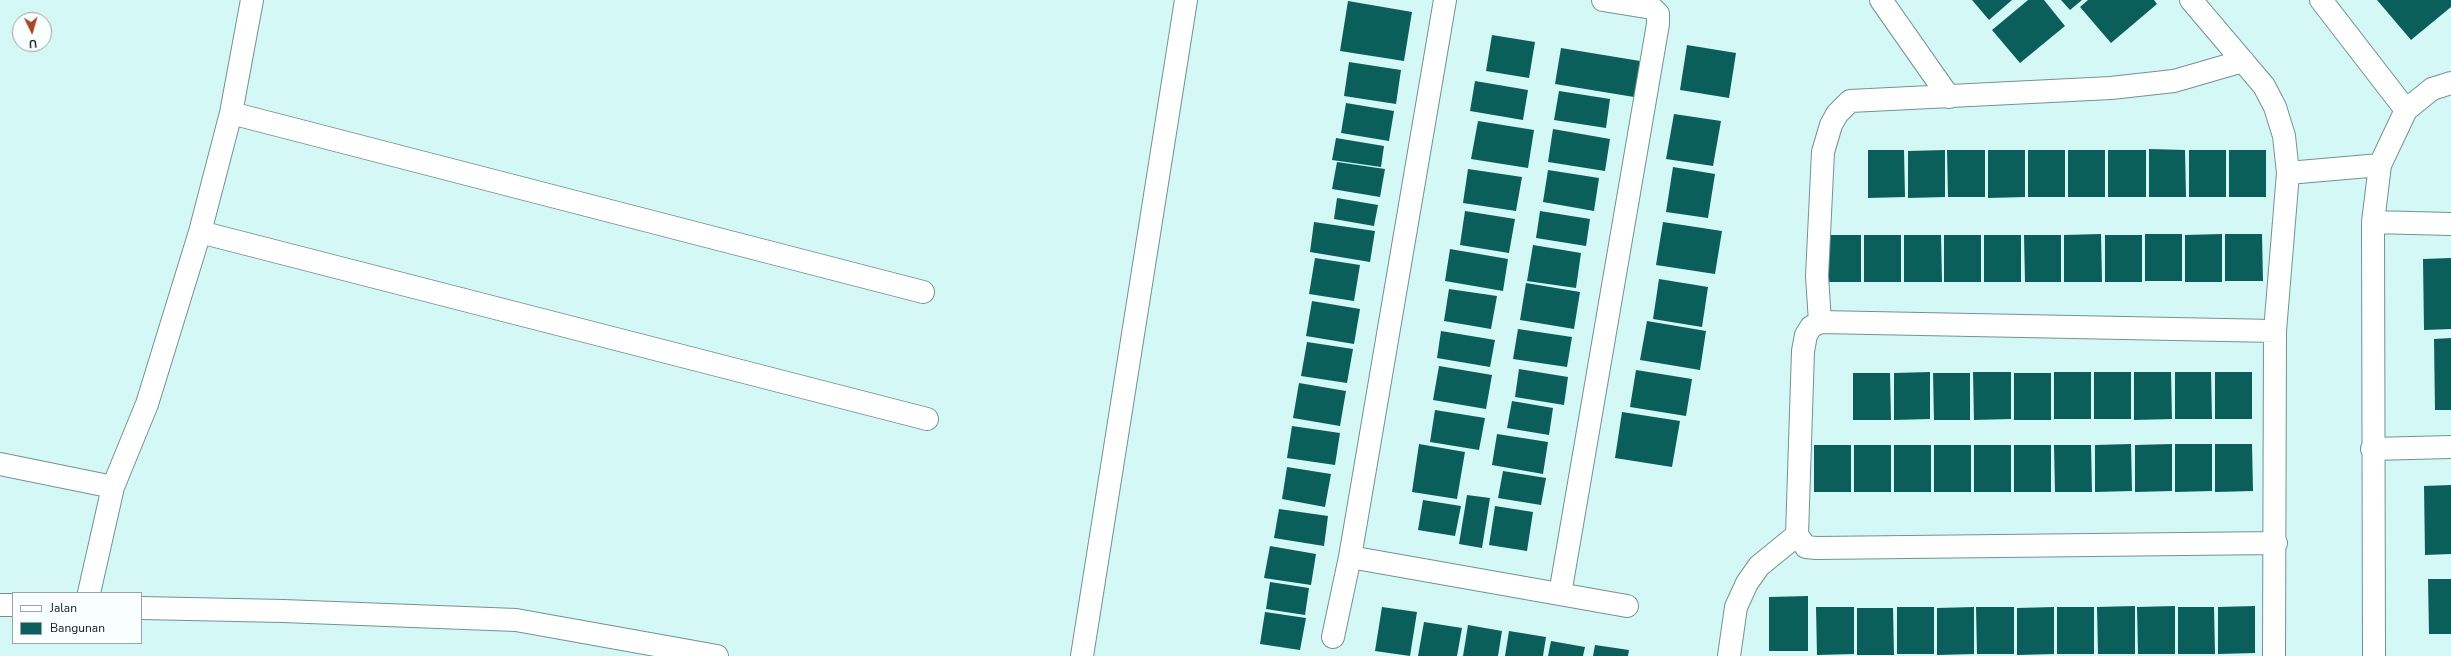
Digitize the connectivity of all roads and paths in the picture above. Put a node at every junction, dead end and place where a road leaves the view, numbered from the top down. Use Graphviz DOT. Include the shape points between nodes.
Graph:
graph roads {
  1 [pos="252,0"];
  2 [pos="1186,0"];
  3 [pos="1445,0"];
  4 [pos="1603,0"];
  5 [pos="1881,0"];
  6 [pos="2191,0"];
  7 [pos="2321,0"];
  8 [pos="2243,61"];
  9 [pos="2451,83"];
  10 [pos="1949,97"];
  11 [pos="2406,110"];
  12 [pos="231,113"];
  13 [pos="2380,165"];
  14 [pos="2288,173"];
  15 [pos="2373,222"];
  16 [pos="2451,224"];
  17 [pos="200,232"];
  18 [pos="923,292"];
  19 [pos="1820,322"];
  20 [pos="2275,330"];
  21 [pos="927,419"];
  22 [pos="2451,447"];
  23 [pos="2372,449"];
  24 [pos="0,464"];
  25 [pos="113,487"];
  26 [pos="1797,535"];
  27 [pos="2276,542"];
  28 [pos="1350,557"];
  29 [pos="89,592"];
  30 [pos="1560,594"];
  31 [pos="0,605"];
  32 [pos="12,605"];
  33 [pos="1627,606"];
  34 [pos="142,608"];
  35 [pos="1333,637"];
  36 [pos="717,656"];
  37 [pos="1082,656"];
  38 [pos="1729,656"];
  39 [pos="2274,656"];
  40 [pos="2374,656"];
  1 -- 12 [label="street"];
  2 -- 37 [label="street"];
  3 -- 28 [label="street"];
  4 -- 30 [label="street" via="1652,8 1658,14 1658,24"];
  5 -- 10 [label="street"];
  6 -- 8 [label="street"];
  7 -- 11 [label="street"];
  8 -- 10 [label="street" via="2174,81 2110,88"];
  8 -- 14 [label="street" via="2264,86 2275,107 2284,136"];
  9 -- 11 [label="street" via="2432,89"];
  10 -- 19 [label="street" via="1850,101 1837,114 1823,152 1818,276"];
  11 -- 13 [label="street"];
  12 -- 17 [label="street"];
  12 -- 18 [label="street"];
  13 -- 14 [label="street"];
  13 -- 15 [label="street"];
  14 -- 20 [label="street"];
  15 -- 16 [label="street"];
  15 -- 23 [label="street"];
  17 -- 21 [label="street"];
  17 -- 25 [label="street" via="147,404"];
  19 -- 20 [label="street"];
  19 -- 26 [label="street" via="1811,327 1806,335 1803,351"];
  20 -- 27 [label="street"];
  22 -- 23 [label="street"];
  23 -- 40 [label="street"];
  24 -- 25 [label="street"];
  25 -- 29 [label="street"];
  26 -- 27 [label="street" via="1806,548"];
  26 -- 38 [label="street" via="1758,566 1747,583 1736,606"];
  27 -- 39 [label="street"];
  28 -- 30 [label="street"];
  28 -- 35 [label="street"];
  30 -- 33 [label="street"];
  31 -- 32 [label="street"];
  34 -- 36 [label="street" via="283,610 516,620"];
}
